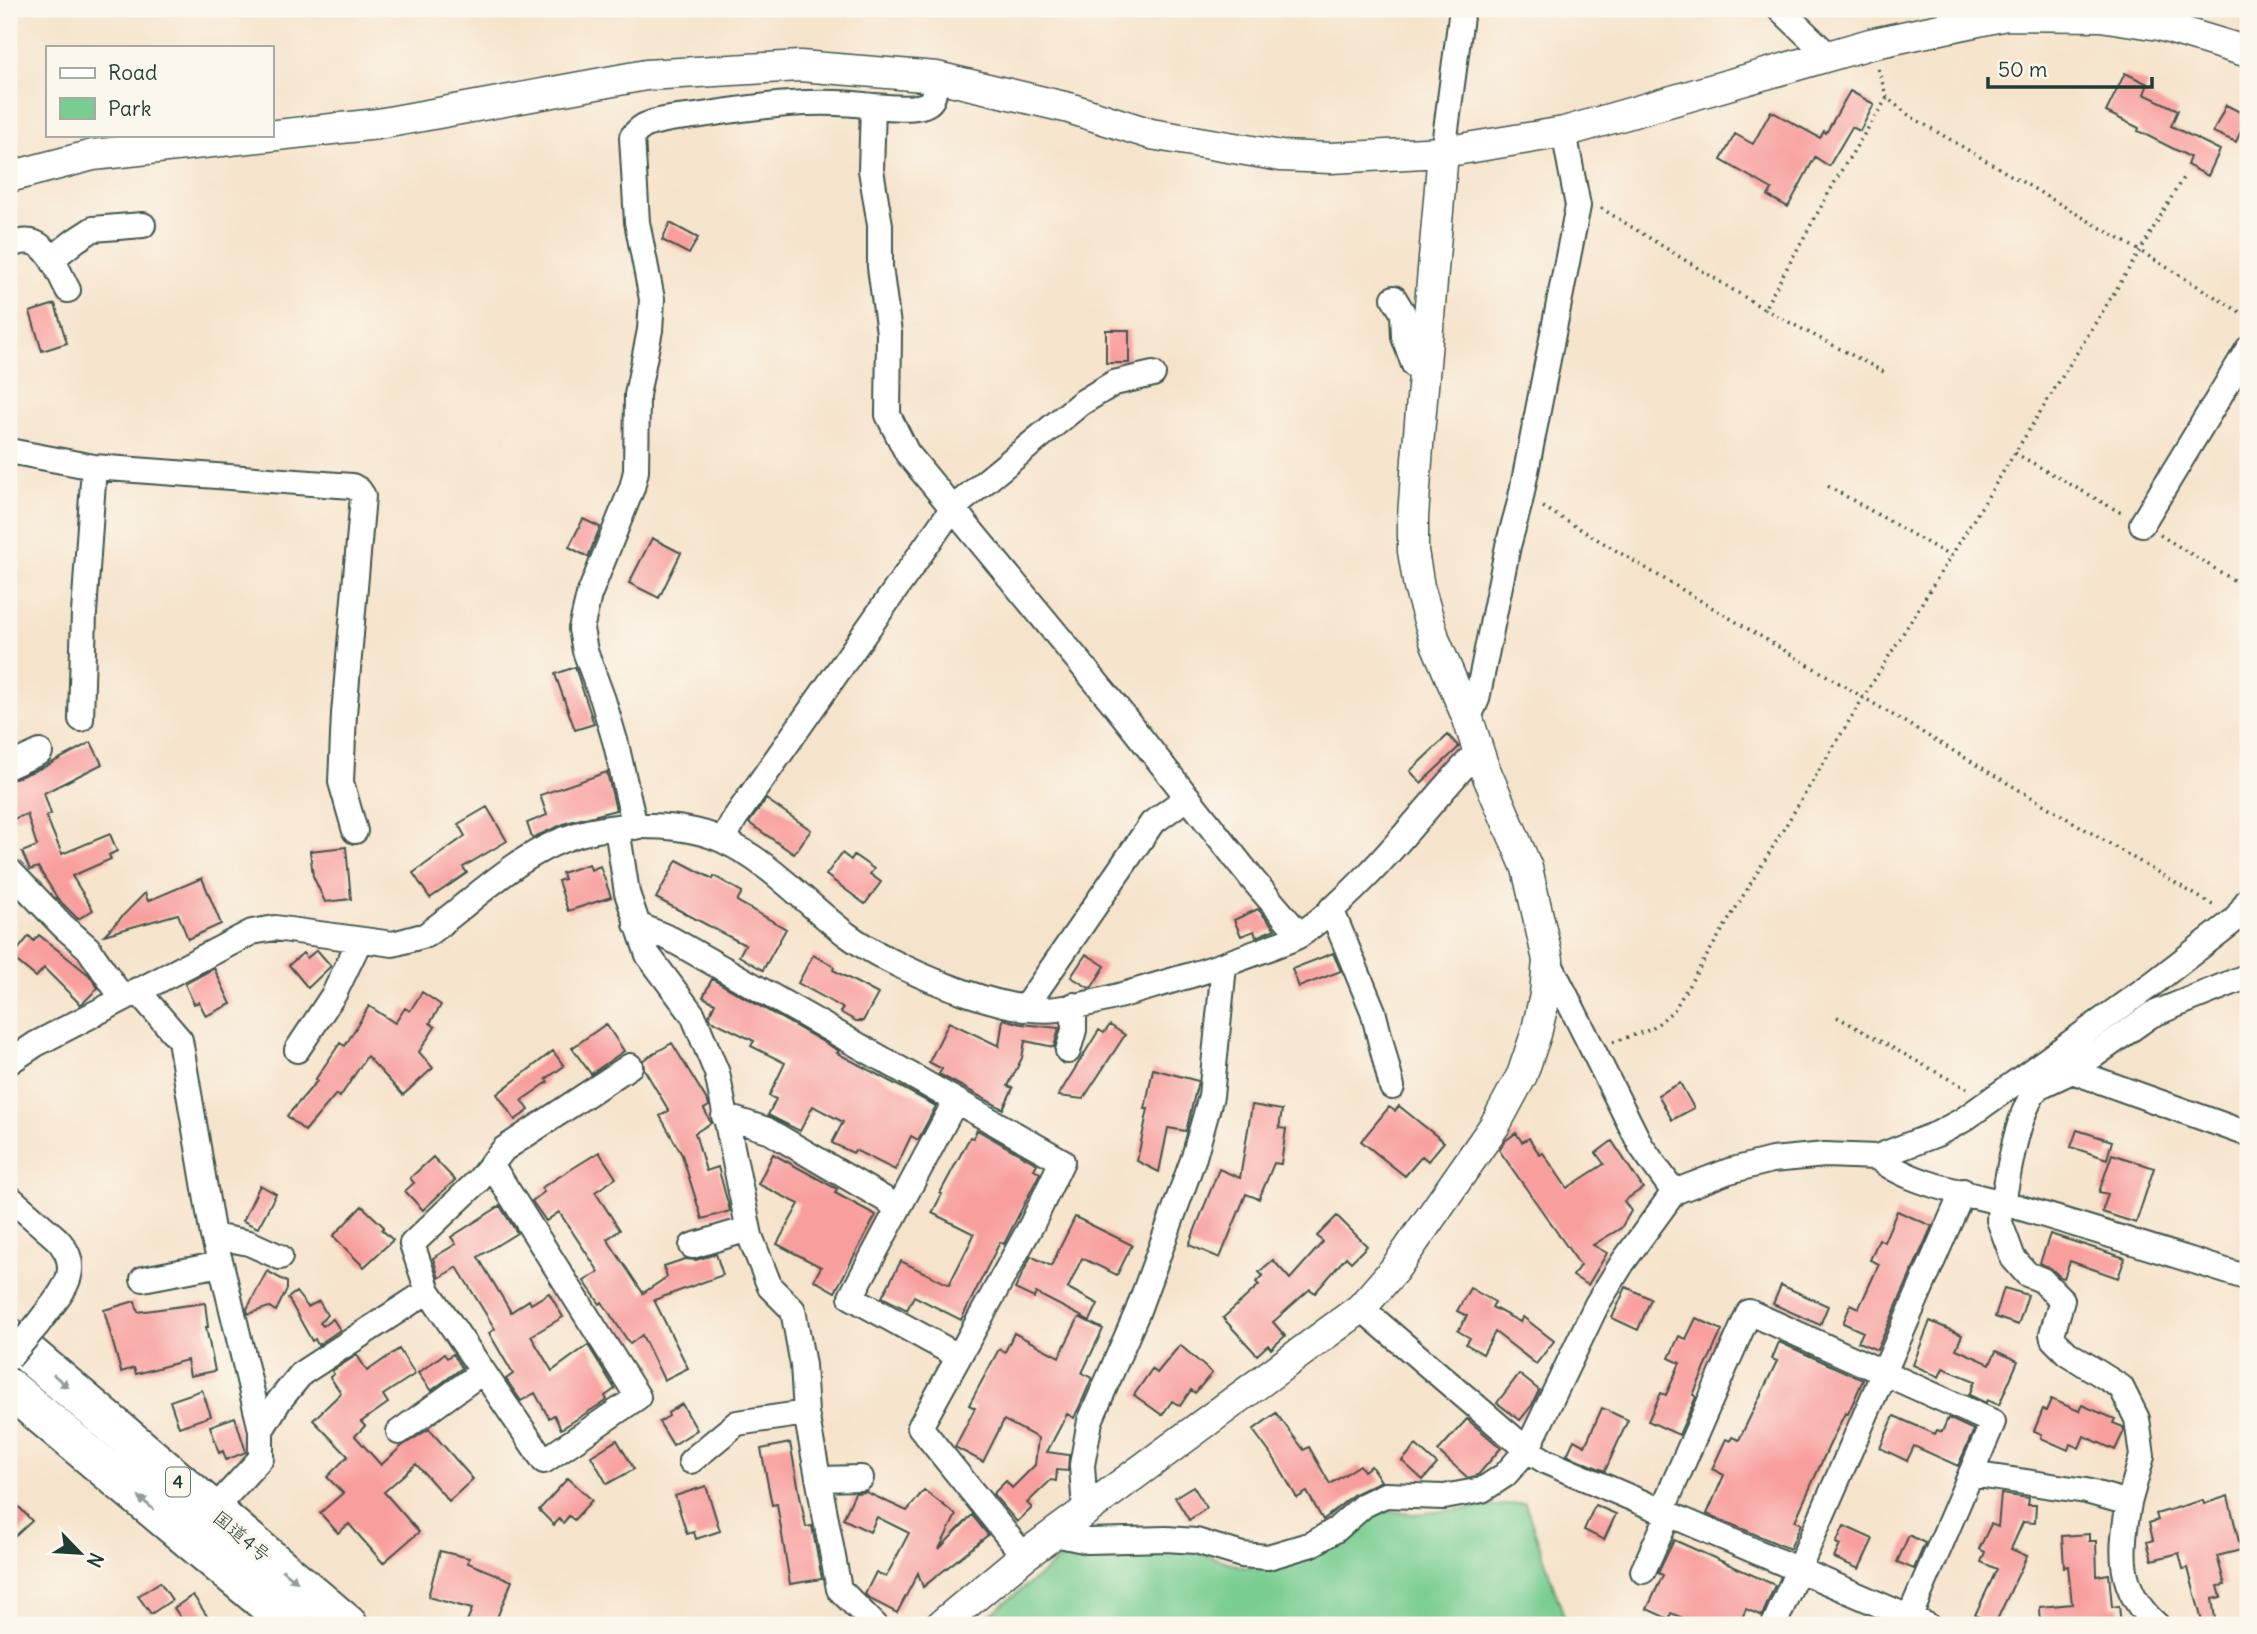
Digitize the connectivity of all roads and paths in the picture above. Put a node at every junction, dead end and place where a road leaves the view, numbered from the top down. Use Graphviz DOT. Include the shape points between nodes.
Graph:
graph roads {
  1 [pos="1462,9"];
  2 [pos="1780,9"];
  3 [pos="1981,14"];
  4 [pos="1870,44"];
  5 [pos="2248,52"];
  6 [pos="1828,55"];
  7 [pos="937,77"];
  8 [pos="1887,98"];
  9 [pos="873,106"];
  10 [pos="1564,132"];
  11 [pos="273,135"];
  12 [pos="268,136"];
  13 [pos="1443,152"];
  14 [pos="2184,176"];
  15 [pos="9,177"];
  16 [pos="1574,191"];
  17 [pos="143,225"];
  18 [pos="9,246"];
  19 [pos="2140,251"];
  20 [pos="52,259"];
  21 [pos="68,290"];
  22 [pos="1394,298"];
  23 [pos="1764,309"];
  24 [pos="2248,317"];
  25 [pos="2248,349"];
  26 [pos="1425,373"];
  27 [pos="1888,373"];
  28 [pos="1153,374"];
  29 [pos="9,451"];
  30 [pos="94,467"];
  31 [pos="1828,486"];
  32 [pos="1520,502"];
  33 [pos="952,509"];
  34 [pos="2142,524"];
  35 [pos="1951,557"];
  36 [pos="1863,698"];
  37 [pos="81,719"];
  38 [pos="1468,719"];
  39 [pos="40,752"];
  40 [pos="1477,752"];
  41 [pos="9,766"];
  42 [pos="1188,797"];
  43 [pos="626,827"];
  44 [pos="355,831"];
  45 [pos="723,840"];
  46 [pos="9,870"];
  47 [pos="1331,909"];
  48 [pos="2242,909"];
  49 [pos="636,924"];
  50 [pos="1300,935"];
  51 [pos="360,940"];
  52 [pos="1548,960"];
  53 [pos="1224,966"];
  54 [pos="2248,976"];
  55 [pos="130,995"];
  56 [pos="1074,1005"];
  57 [pos="1024,1009"];
  58 [pos="1837,1017"];
  59 [pos="297,1049"];
  60 [pos="1592,1049"];
  61 [pos="1068,1051"];
  62 [pos="9,1062"];
  63 [pos="629,1066"];
  64 [pos="2072,1072"];
  65 [pos="2033,1081"];
  66 [pos="1392,1087"];
  67 [pos="955,1102"];
  68 [pos="1983,1105"];
  69 [pos="724,1116"];
  70 [pos="2248,1134"];
  71 [pos="1877,1157"];
  72 [pos="491,1164"];
  73 [pos="1964,1191"];
  74 [pos="1674,1192"];
  75 [pos="9,1197"];
  76 [pos="2002,1203"];
  77 [pos="898,1207"];
  78 [pos="748,1229"];
  79 [pos="212,1237"];
  80 [pos="692,1247"];
  81 [pos="280,1257"];
  82 [pos="221,1264"];
  83 [pos="2248,1278"];
  84 [pos="143,1279"];
  85 [pos="428,1291"];
  86 [pos="1361,1308"];
  87 [pos="23,1331"];
  88 [pos="958,1356"];
  89 [pos="9,1358"];
  90 [pos="482,1372"];
  91 [pos="1883,1372"];
  92 [pos="9,1388"];
  93 [pos="806,1413"];
  94 [pos="261,1430"];
  95 [pos="399,1432"];
  96 [pos="1527,1450"];
  97 [pos="691,1461"];
  98 [pos="1971,1474"];
  99 [pos="861,1478"];
  100 [pos="819,1479"];
  101 [pos="2129,1503"];
  102 [pos="1085,1512"];
  103 [pos="1665,1512"];
  104 [pos="200,1525"];
  105 [pos="1055,1534"];
  106 [pos="1024,1556"];
  107 [pos="1798,1570"];
  108 [pos="1643,1571"];
  109 [pos="1918,1621"];
  110 [pos="292,1625"];
  111 [pos="348,1625"];
  112 [pos="875,1625"];
  113 [pos="941,1625"];
  114 [pos="1774,1625"];
  115 [pos="2157,1625"];
  1 -- 13 [label="street"];
  2 -- 6 [label="street"];
  3 -- 4 [label="street"];
  3 -- 5 [label="street" via="2101,16 2159,25"];
  4 -- 6 [label="street"];
  4 -- 8 [label="path"];
  6 -- 10 [label="street"];
  7 -- 9 [label="street" via="928,105"];
  7 -- 11 [label="street" via="800,66 646,75 378,124"];
  7 -- 13 [label="street" via="1069,108 1151,134 1222,148 1331,158"];
  8 -- 19 [label="path" via="1910,116"];
  8 -- 23 [label="path"];
  9 -- 33 [label="street" via="871,170 889,333 888,415 907,453"];
  9 -- 43 [label="street" via="808,102 724,111 663,121 643,127 632,137 637,222 652,299 637,395 636,471 589,595 582,629 616,744"];
  10 -- 13 [label="street"];
  10 -- 16 [label="street"];
  12 -- 15 [label="street" via="93,155"];
  13 -- 26 [label="street"];
  14 -- 19 [label="path"];
  16 -- 23 [label="path"];
  16 -- 32 [label="street" via="1578,206"];
  17 -- 20 [label="street" via="93,229"];
  18 -- 20 [label="street" via="30,241 43,247"];
  19 -- 24 [label="path"];
  19 -- 35 [label="path"];
  20 -- 21 [label="street"];
  22 -- 26 [label="street" via="1403,313 1404,337 1414,365"];
  23 -- 27 [label="path"];
  25 -- 34 [label="street"];
  26 -- 38 [label="street" via="1413,551 1435,641"];
  28 -- 33 [label="street" via="1114,383 1081,403"];
  29 -- 30 [label="street"];
  30 -- 37 [label="street"];
  30 -- 44 [label="street" via="359,489 363,496 341,782"];
  31 -- 35 [label="path"];
  32 -- 36 [label="path" via="1545,507"];
  32 -- 38 [label="street" via="1477,699"];
  33 -- 42 [label="street"];
  33 -- 45 [label="street"];
  35 -- 36 [label="path"];
  36 -- 48 [label="path"];
  36 -- 60 [label="path" via="1674,1010 1652,1029"];
  38 -- 40 [label="street"];
  39 -- 41 [label="street"];
  40 -- 47 [label="street" via="1390,853"];
  40 -- 52 [label="street" via="1527,868"];
  42 -- 50 [label="street"];
  42 -- 57 [label="street" via="1152,823"];
  43 -- 45 [label="street" via="686,830"];
  43 -- 49 [label="street" via="627,893"];
  43 -- 51 [label="street" via="566,838 521,861 426,935 393,944"];
  45 -- 57 [label="street" via="764,866 848,936 885,957 925,977"];
  46 -- 55 [label="street"];
  47 -- 50 [label="street"];
  47 -- 66 [label="street" via="1373,1012"];
  48 -- 65 [label="street"];
  49 -- 67 [label="street" via="671,939"];
  49 -- 69 [label="street" via="648,955 693,1015 718,1073"];
  50 -- 53 [label="street"];
  51 -- 55 [label="street" via="275,928 252,932"];
  51 -- 59 [label="street" via="334,994"];
  52 -- 60 [label="street"];
  52 -- 86 [label="street" via="1545,995 1522,1075 1495,1125 1401,1260"];
  53 -- 56 [label="street"];
  53 -- 102 [label="street" via="1211,1096 1194,1157 1137,1313 1090,1421 1082,1465"];
  54 -- 64 [label="street" via="2151,1015"];
  55 -- 62 [label="street"];
  55 -- 79 [label="street" via="180,1040"];
  56 -- 57 [label="street"];
  56 -- 61 [label="street"];
  58 -- 68 [label="path" via="1967,1089"];
  60 -- 74 [label="street" via="1641,1146"];
  63 -- 72 [label="street" via="504,1149"];
  64 -- 65 [label="street"];
  64 -- 70 [label="street"];
  65 -- 68 [label="street"];
  65 -- 76 [label="street"];
  67 -- 77 [label="street"];
  67 -- 88 [label="street" via="1062,1161"];
  68 -- 71 [label="street" via="1937,1134"];
  69 -- 77 [label="street" via="767,1130"];
  69 -- 78 [label="street"];
  71 -- 73 [label="street" via="1908,1177"];
  71 -- 74 [label="street" via="1772,1160"];
  72 -- 85 [label="street" via="412,1244"];
  72 -- 90 [label="street" via="638,1397 544,1461"];
  73 -- 76 [label="street"];
  73 -- 91 [label="street"];
  74 -- 96 [label="street" via="1597,1304"];
  75 -- 87 [label="street" via="63,1245 71,1262 69,1279"];
  76 -- 83 [label="street"];
  76 -- 101 [label="street" via="1999,1220 2013,1258 2062,1300 2053,1339 2121,1387 2137,1419 2142,1456"];
  77 -- 88 [label="street" via="851,1297"];
  78 -- 80 [label="street"];
  78 -- 93 [label="street" via="769,1287 793,1310"];
  79 -- 81 [label="street" via="249,1243"];
  79 -- 82 [label="street"];
  82 -- 84 [label="street"];
  82 -- 94 [label="street"];
  85 -- 90 [label="street"];
  85 -- 94 [label="street" via="302,1373"];
  86 -- 96 [label="street"];
  86 -- 102 [label="street"];
  87 -- 89 [label="street, bridge"];
  87 -- 104 [label="highway, 国道4号 / 4, one-way"];
  88 -- 106 [label="street" via="920,1427"];
  90 -- 95 [label="street"];
  91 -- 98 [label="street" via="1993,1422"];
  91 -- 103 [label="street" via="1749,1312"];
  91 -- 107 [label="street"];
  104 -- 92 [label="highway, 国道4号 / 4, one-way"];
  93 -- 97 [label="street" via="737,1423"];
  93 -- 100 [label="street"];
  94 -- 104 [label="street" via="261,1458"];
  96 -- 103 [label="street"];
  96 -- 105 [label="street" via="1505,1475 1482,1490 1444,1496 1385,1495 1312,1544 1268,1557 1242,1555 1196,1541 1088,1541"];
  98 -- 101 [label="street" via="2086,1491"];
  98 -- 109 [label="street"];
  99 -- 100 [label="street"];
  100 -- 112 [label="street" via="839,1588"];
  101 -- 115 [label="street" via="2122,1542 2126,1578 2143,1613"];
  102 -- 105 [label="street"];
  103 -- 107 [label="street"];
  103 -- 108 [label="street"];
  104 -- 110 [label="highway, 国道4号 / 4"];
  104 -- 111 [label="highway, 国道4号 / 4, one-way"];
  105 -- 106 [label="street"];
  106 -- 113 [label="street"];
  107 -- 109 [label="street"];
  107 -- 114 [label="street"];
}
